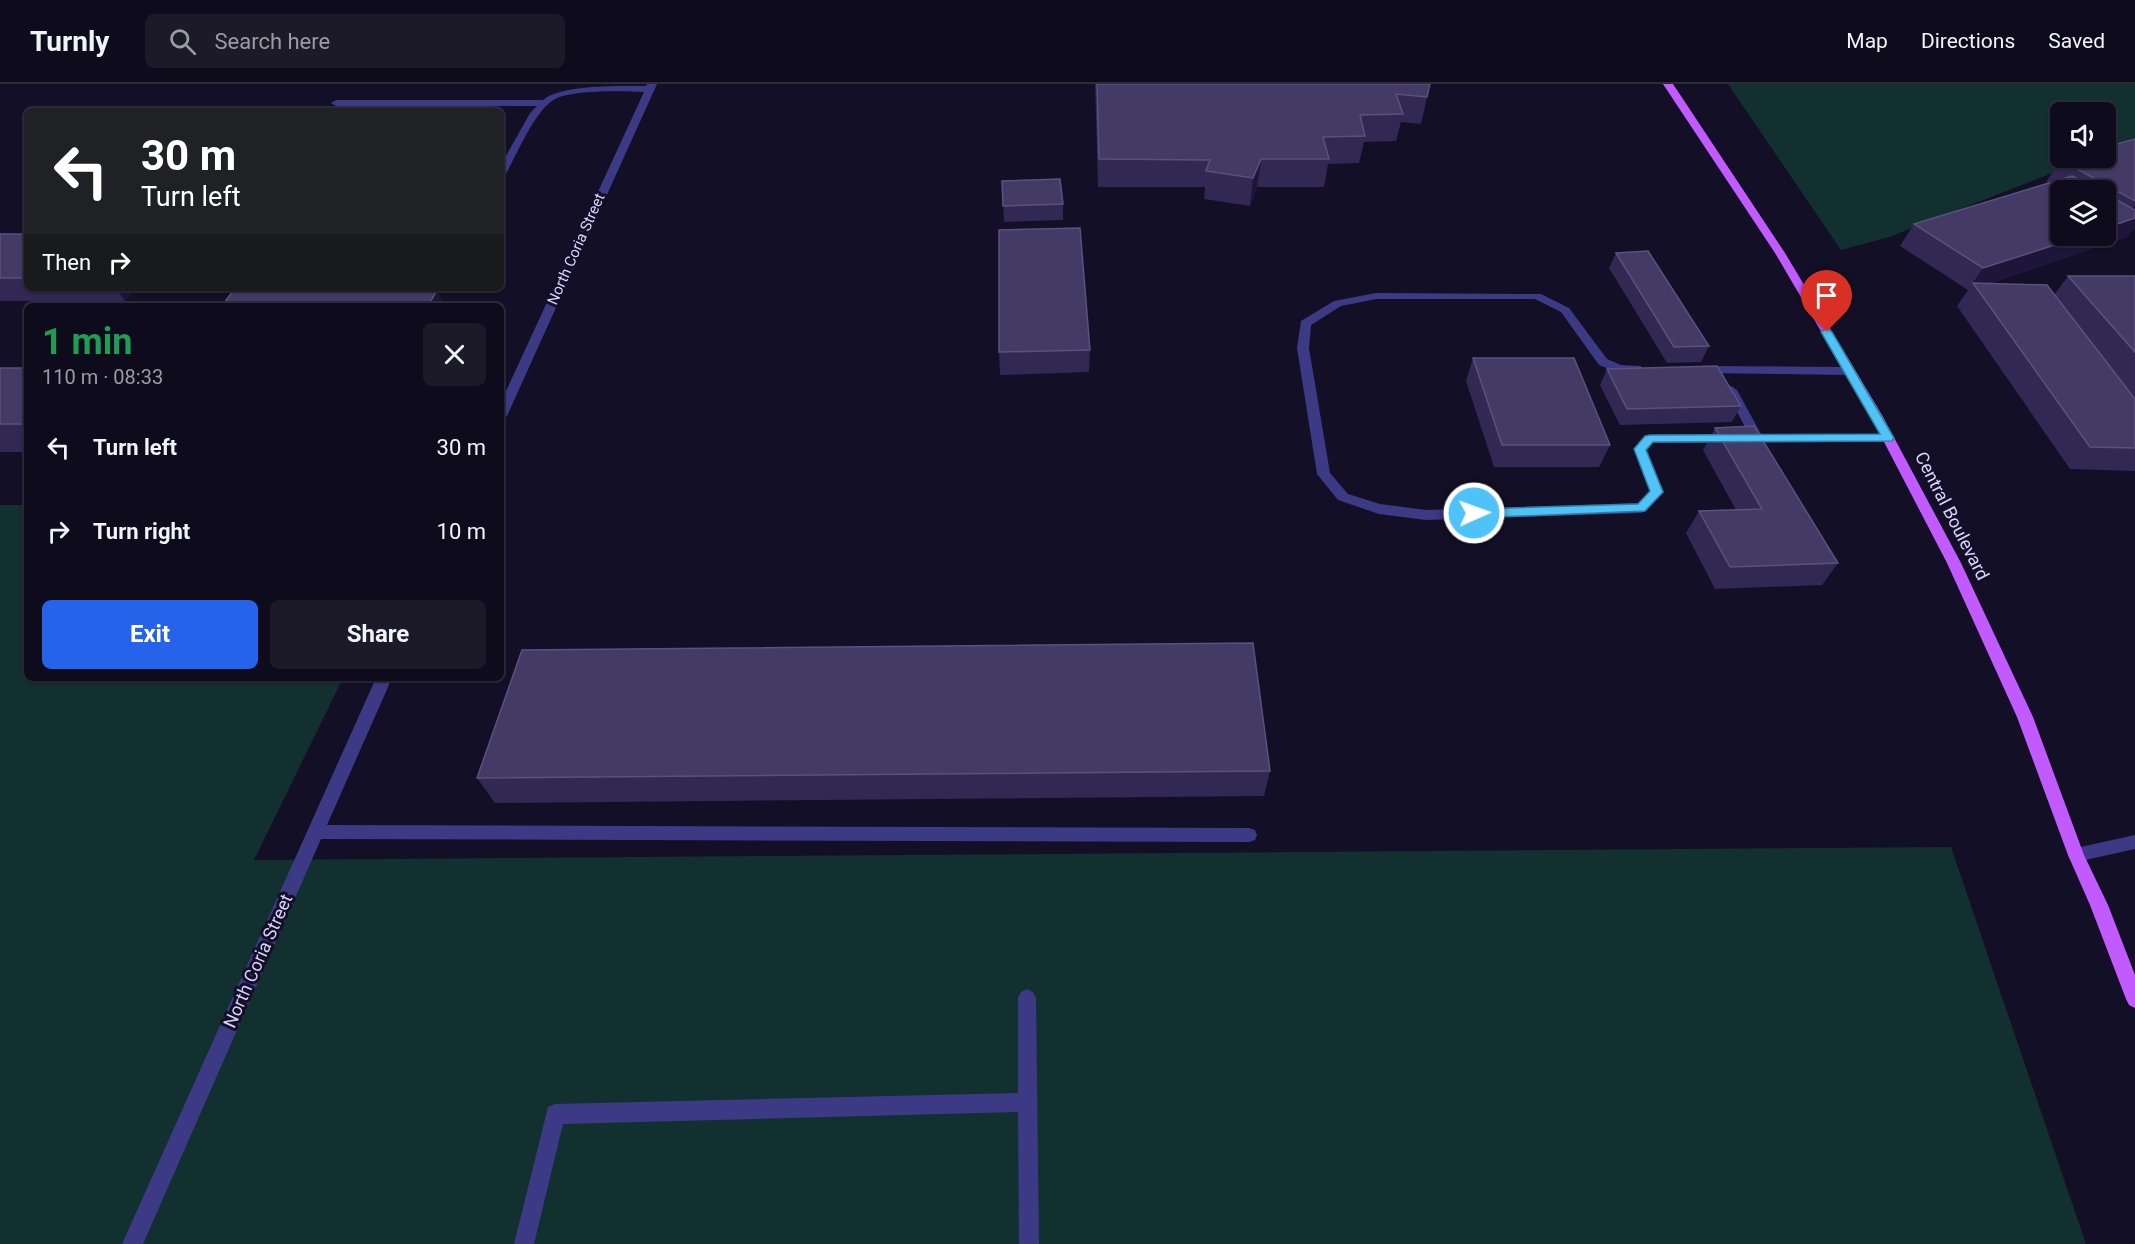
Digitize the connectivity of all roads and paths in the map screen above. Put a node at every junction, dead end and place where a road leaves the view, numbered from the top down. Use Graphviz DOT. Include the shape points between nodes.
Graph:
graph roads {
  1 [pos="1668,84"];
  2 [pos="651,87"];
  3 [pos="336,103"];
  4 [pos="546,103"];
  5 [pos="504,169"];
  6 [pos="1653,369"];
  7 [pos="1719,369"];
  8 [pos="1688,370"];
  9 [pos="1850,371"];
  10 [pos="504,405"];
  11 [pos="1757,438"];
  12 [pos="1888,438"];
  13 [pos="383,681"];
  14 [pos="315,832"];
  15 [pos="1249,835"];
  16 [pos="2135,842"];
  17 [pos="2076,855"];
  18 [pos="1027,998"];
  19 [pos="2135,999"];
  20 [pos="1028,1102"];
  21 [pos="132,1244"];
  22 [pos="524,1244"];
  23 [pos="1029,1244"];
  1 -- 9 [label="main road, Central Boulevard" via="1780,253"];
  2 -- 4 [label="street" via="604,88 553,96"];
  2 -- 10 [label="street, North Coria Street"];
  3 -- 4 [label="street"];
  4 -- 5 [label="street" via="535,113"];
  6 -- 11 [label="street" via="1619,369 1603,362 1565,310 1537,296 1376,296 1338,303 1305,324 1303,348 1324,474 1343,496 1379,510 1426,515 1641,508 1657,492 1640,449 1650,439"];
  7 -- 8 [label="street"];
  7 -- 9 [label="street"];
  7 -- 11 [label="street"];
  9 -- 12 [label="main road, Central Boulevard"];
  11 -- 12 [label="street"];
  12 -- 17 [label="main road, Central Boulevard" via="1954,563 2021,707"];
  13 -- 14 [label="street, North Coria Street"];
  14 -- 15 [label="street"];
  14 -- 21 [label="street, North Coria Street"];
  16 -- 17 [label="street"];
  17 -- 19 [label="main road, Central Boulevard"];
  18 -- 20 [label="street"];
  20 -- 22 [label="street" via="555,1114"];
  20 -- 23 [label="street"];
}
